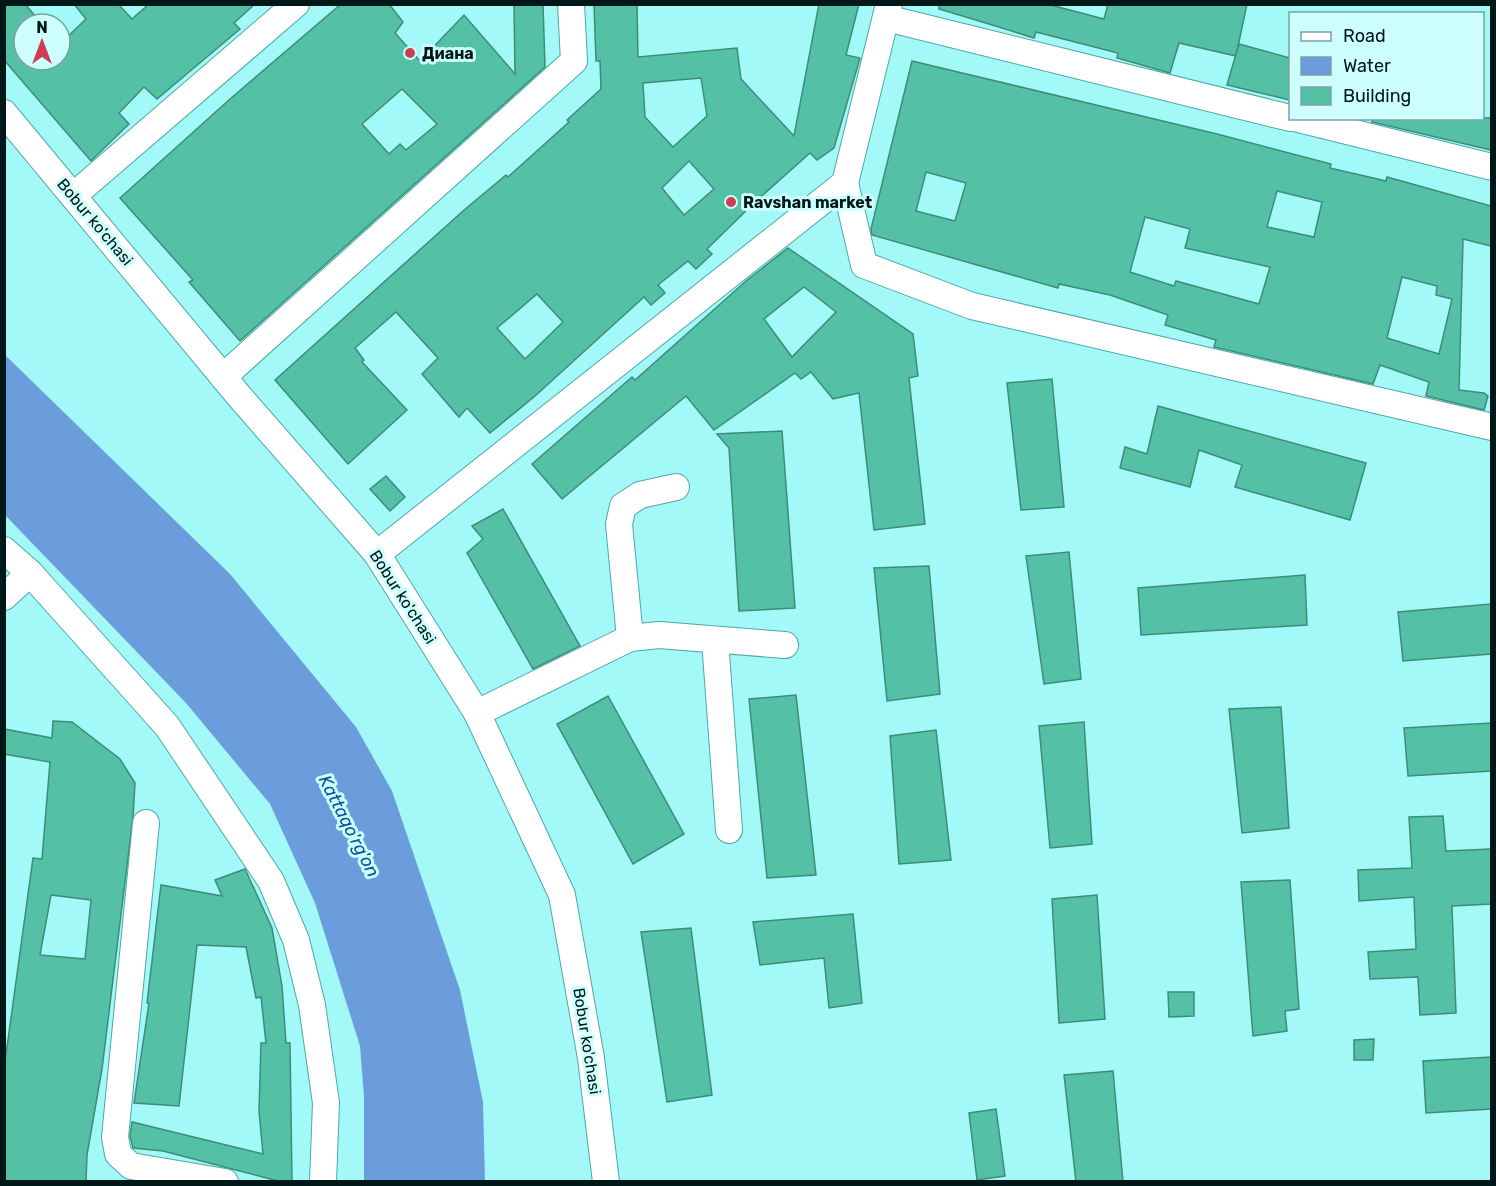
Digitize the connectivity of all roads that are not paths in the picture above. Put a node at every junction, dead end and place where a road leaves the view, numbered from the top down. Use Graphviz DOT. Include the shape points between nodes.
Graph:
graph roads {
  1 [pos="296,4"];
  2 [pos="571,4"];
  3 [pos="887,11"];
  4 [pos="4,113"];
  5 [pos="1289,117"];
  6 [pos="1300,120"];
  7 [pos="1491,167"];
  8 [pos="845,183"];
  9 [pos="73,196"];
  10 [pos="223,377"];
  11 [pos="1491,427"];
  12 [pos="676,487"];
  13 [pos="4,550"];
  14 [pos="377,554"];
  15 [pos="30,573"];
  16 [pos="4,597"];
  17 [pos="630,638"];
  18 [pos="715,640"];
  19 [pos="785,645"];
  20 [pos="477,712"];
  21 [pos="146,823"];
  22 [pos="729,830"];
  23 [pos="225,1182"];
  24 [pos="323,1182"];
  25 [pos="606,1182"];
  1 -- 9 [label="street"];
  2 -- 10 [label="street" via="574,61"];
  3 -- 5 [label="street"];
  3 -- 8 [label="street"];
  4 -- 9 [label="street, Bobur ko'chasi"];
  6 -- 7 [label="street"];
  8 -- 11 [label="street" via="864,265 972,306"];
  8 -- 14 [label="street"];
  9 -- 10 [label="street, Bobur ko'chasi"];
  10 -- 14 [label="street, Bobur ko'chasi"];
  12 -- 17 [label="street" via="640,495 623,506 619,524"];
  13 -- 15 [label="street"];
  14 -- 20 [label="street, Bobur ko'chasi"];
  15 -- 16 [label="street"];
  15 -- 24 [label="street" via="166,726 272,881 296,940 312,1005 326,1103"];
  17 -- 18 [label="street" via="659,635"];
  17 -- 20 [label="street"];
  18 -- 19 [label="street"];
  18 -- 22 [label="street"];
  20 -- 25 [label="street, Bobur ko'chasi" via="562,896 591,1058"];
  21 -- 23 [label="street" via="115,1137 118,1154 131,1166"];
}
